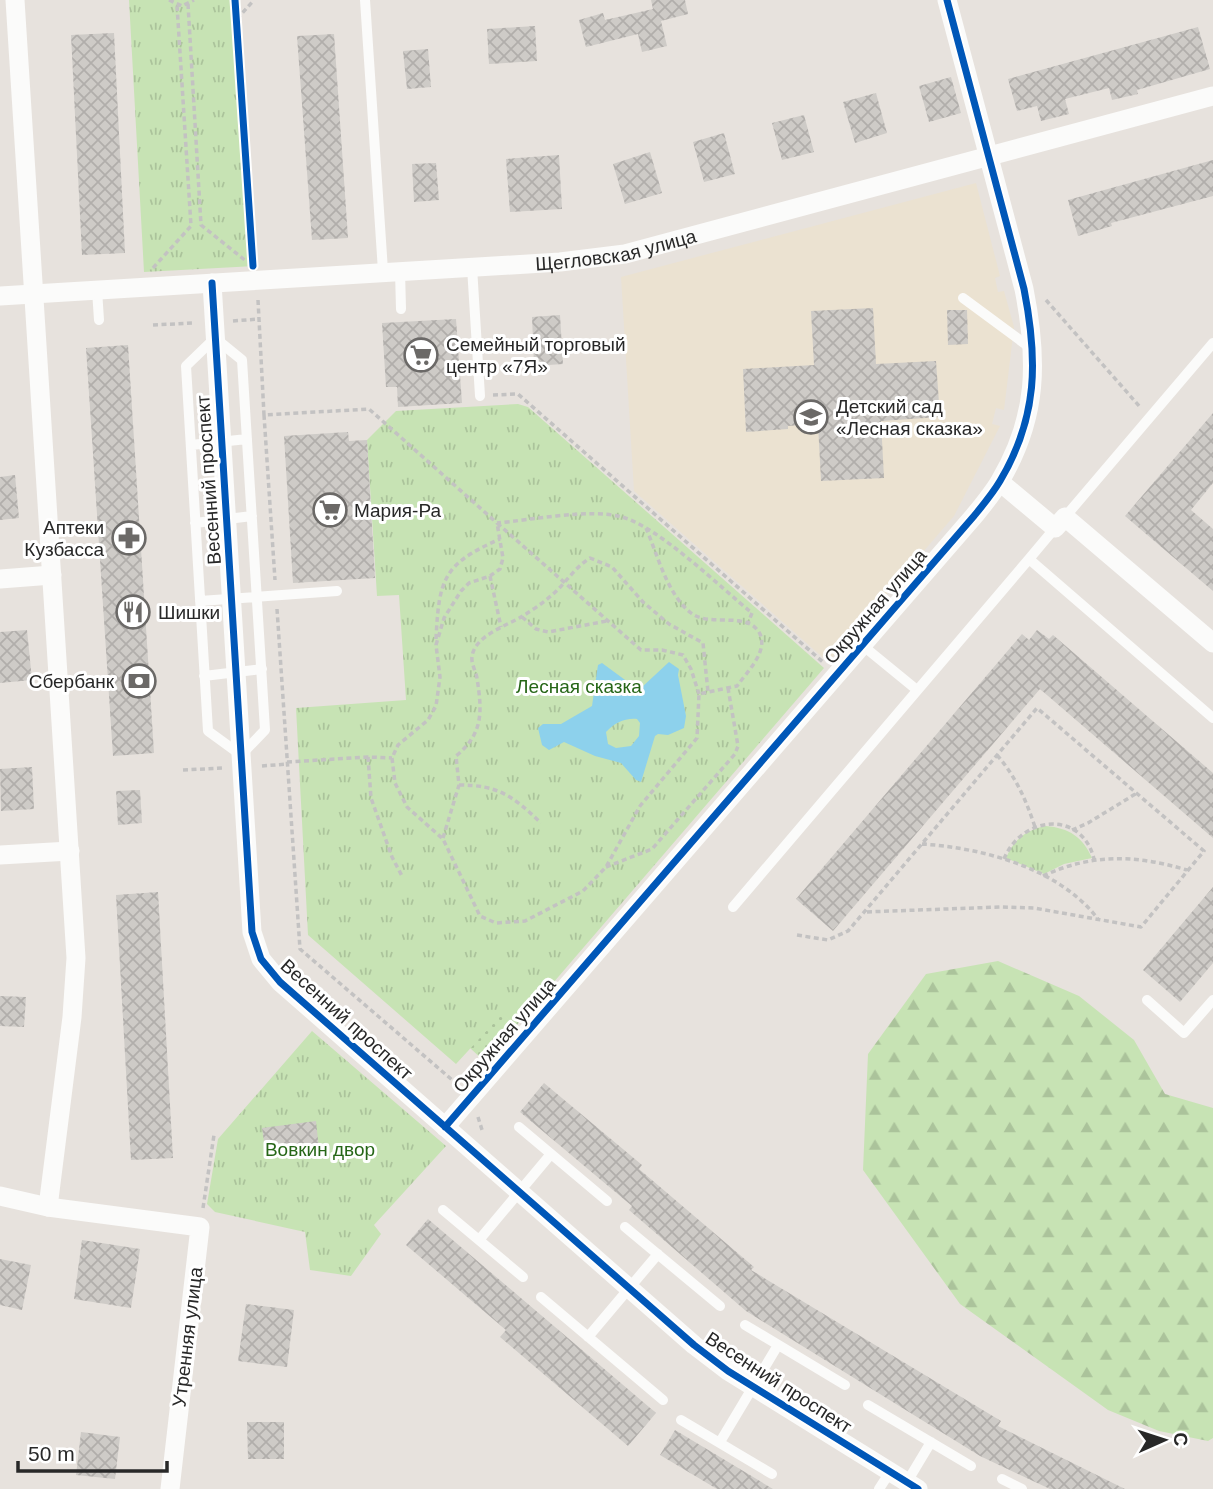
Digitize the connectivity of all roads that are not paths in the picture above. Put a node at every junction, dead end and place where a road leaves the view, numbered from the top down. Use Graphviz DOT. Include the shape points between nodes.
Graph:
graph roads {
  1 [pos="365,0"];
  2 [pos="947,0"];
  3 [pos="10,6"];
  4 [pos="1213,96"];
  5 [pos="988,156"];
  6 [pos="472,266"];
  7 [pos="392,271"];
  8 [pos="212,283"];
  9 [pos="97,290"];
  10 [pos="34,294"];
  11 [pos="0,296"];
  12 [pos="963,298"];
  13 [pos="401,309"];
  14 [pos="99,320"];
  15 [pos="215,338"];
  16 [pos="1213,343"];
  17 [pos="1033,350"];
  18 [pos="480,396"];
  19 [pos="247,439"];
  20 [pos="220,442"];
  21 [pos="191,445"];
  22 [pos="1000,482"];
  23 [pos="252,516"];
  24 [pos="226,519"];
  25 [pos="1060,522"];
  26 [pos="195,523"];
  27 [pos="1029,559"];
  28 [pos="52,575"];
  29 [pos="0,579"];
  30 [pos="337,591"];
  31 [pos="257,597"];
  32 [pos="231,599"];
  33 [pos="200,601"];
  34 [pos="1213,643"];
  35 [pos="862,645"];
  36 [pos="262,669"];
  37 [pos="236,673"];
  38 [pos="204,676"];
  39 [pos="917,691"];
  40 [pos="1213,718"];
  41 [pos="241,755"];
  42 [pos="70,851"];
  43 [pos="0,855"];
  44 [pos="733,906"];
  45 [pos="1147,1000"];
  46 [pos="1213,1000"];
  47 [pos="445,1127"];
  48 [pos="519,1127"];
  49 [pos="551,1154"];
  50 [pos="519,1192"];
  51 [pos="0,1196"];
  52 [pos="607,1201"];
  53 [pos="48,1206"];
  54 [pos="443,1210"];
  55 [pos="625,1227"];
  56 [pos="479,1240"];
  57 [pos="658,1254"];
  58 [pos="523,1277"];
  59 [pos="629,1289"];
  60 [pos="541,1297"];
  61 [pos="720,1306"];
  62 [pos="745,1325"];
  63 [pos="588,1338"];
  64 [pos="778,1345"];
  65 [pos="845,1385"];
  66 [pos="754,1387"];
  67 [pos="663,1400"];
  68 [pos="868,1405"];
  69 [pos="681,1420"];
  70 [pos="720,1442"];
  71 [pos="931,1443"];
  72 [pos="971,1466"];
  73 [pos="890,1472"];
  74 [pos="772,1474"];
  75 [pos="1002,1479"];
  76 [pos="913,1486"];
  77 [pos="170,1489"];
  78 [pos="879,1489"];
  79 [pos="1022,1489"];
  1 -- 7 [label="lane"];
  2 -- 5 [label="street, Окружная улица"];
  3 -- 10 [label="street"];
  4 -- 5 [label="street, Щегловская улица"];
  5 -- 6 [label="street, Щегловская улица" via="625,254"];
  5 -- 17 [label="street, Окружная улица" via="1024,289"];
  6 -- 7 [label="street, Щегловская улица"];
  6 -- 18 [label="lane"];
  7 -- 8 [label="street, Щегловская улица" via="255,273"];
  7 -- 13 [label="lane"];
  8 -- 9 [label="street, Щегловская улица"];
  8 -- 15 [label="street, Весенний проспект"];
  9 -- 10 [label="street, Щегловская улица"];
  9 -- 14 [label="lane"];
  10 -- 11 [label="street, Щегловская улица"];
  10 -- 28 [label="street"];
  12 -- 17 [label="lane"];
  15 -- 19 [label="lane" via="242,360"];
  15 -- 20 [label="street, Весенний проспект"];
  15 -- 21 [label="lane" via="186,366"];
  16 -- 25 [label="lane"];
  17 -- 22 [label="street, Окружная улица" via="1031,400"];
  19 -- 20 [label="lane"];
  19 -- 23 [label="lane"];
  20 -- 21 [label="lane"];
  20 -- 24 [label="street, Весенний проспект"];
  21 -- 26 [label="lane"];
  22 -- 25 [label="street"];
  22 -- 35 [label="street, Окружная улица"];
  23 -- 24 [label="lane"];
  23 -- 31 [label="lane"];
  24 -- 26 [label="lane"];
  24 -- 32 [label="street, Весенний проспект"];
  25 -- 27 [label="lane"];
  25 -- 34 [label="street"];
  26 -- 33 [label="lane"];
  27 -- 39 [label="lane"];
  27 -- 40 [label="lane"];
  28 -- 29 [label="street"];
  28 -- 42 [label="street"];
  30 -- 31 [label="lane"];
  31 -- 32 [label="lane"];
  31 -- 36 [label="lane"];
  32 -- 33 [label="lane"];
  32 -- 37 [label="street, Весенний проспект"];
  33 -- 38 [label="lane"];
  35 -- 39 [label="lane"];
  35 -- 47 [label="street, Окружная улица"];
  36 -- 37 [label="lane"];
  36 -- 41 [label="lane" via="265,730"];
  37 -- 38 [label="lane"];
  37 -- 41 [label="street, Весенний проспект"];
  38 -- 41 [label="lane" via="208,731"];
  39 -- 44 [label="lane"];
  41 -- 47 [label="street, Весенний проспект" via="252,932 261,959 280,982"];
  42 -- 43 [label="street"];
  42 -- 53 [label="street" via="75,988"];
  45 -- 46 [label="lane" via="1184,1033"];
  47 -- 50 [label="street, Весенний проспект"];
  48 -- 49 [label="lane"];
  49 -- 50 [label="lane"];
  49 -- 52 [label="lane"];
  50 -- 56 [label="lane"];
  50 -- 59 [label="street, Весенний проспект"];
  51 -- 53 [label="street"];
  53 -- 77 [label="street, Утренняя улица" via="200,1227"];
  54 -- 56 [label="lane"];
  55 -- 57 [label="lane"];
  56 -- 58 [label="lane"];
  57 -- 59 [label="lane"];
  57 -- 61 [label="lane"];
  59 -- 63 [label="lane"];
  59 -- 66 [label="street, Весенний проспект" via="710,1358"];
  60 -- 63 [label="lane"];
  62 -- 64 [label="lane"];
  63 -- 67 [label="lane"];
  64 -- 65 [label="lane"];
  64 -- 66 [label="lane"];
  66 -- 70 [label="lane"];
  66 -- 73 [label="street, Весенний проспект"];
  68 -- 71 [label="lane"];
  69 -- 70 [label="lane"];
  70 -- 74 [label="lane"];
  71 -- 72 [label="lane"];
  71 -- 76 [label="lane"];
  73 -- 76 [label="street, Весенний проспект"];
  73 -- 78 [label="lane"];
  75 -- 79 [label="lane"];
}
